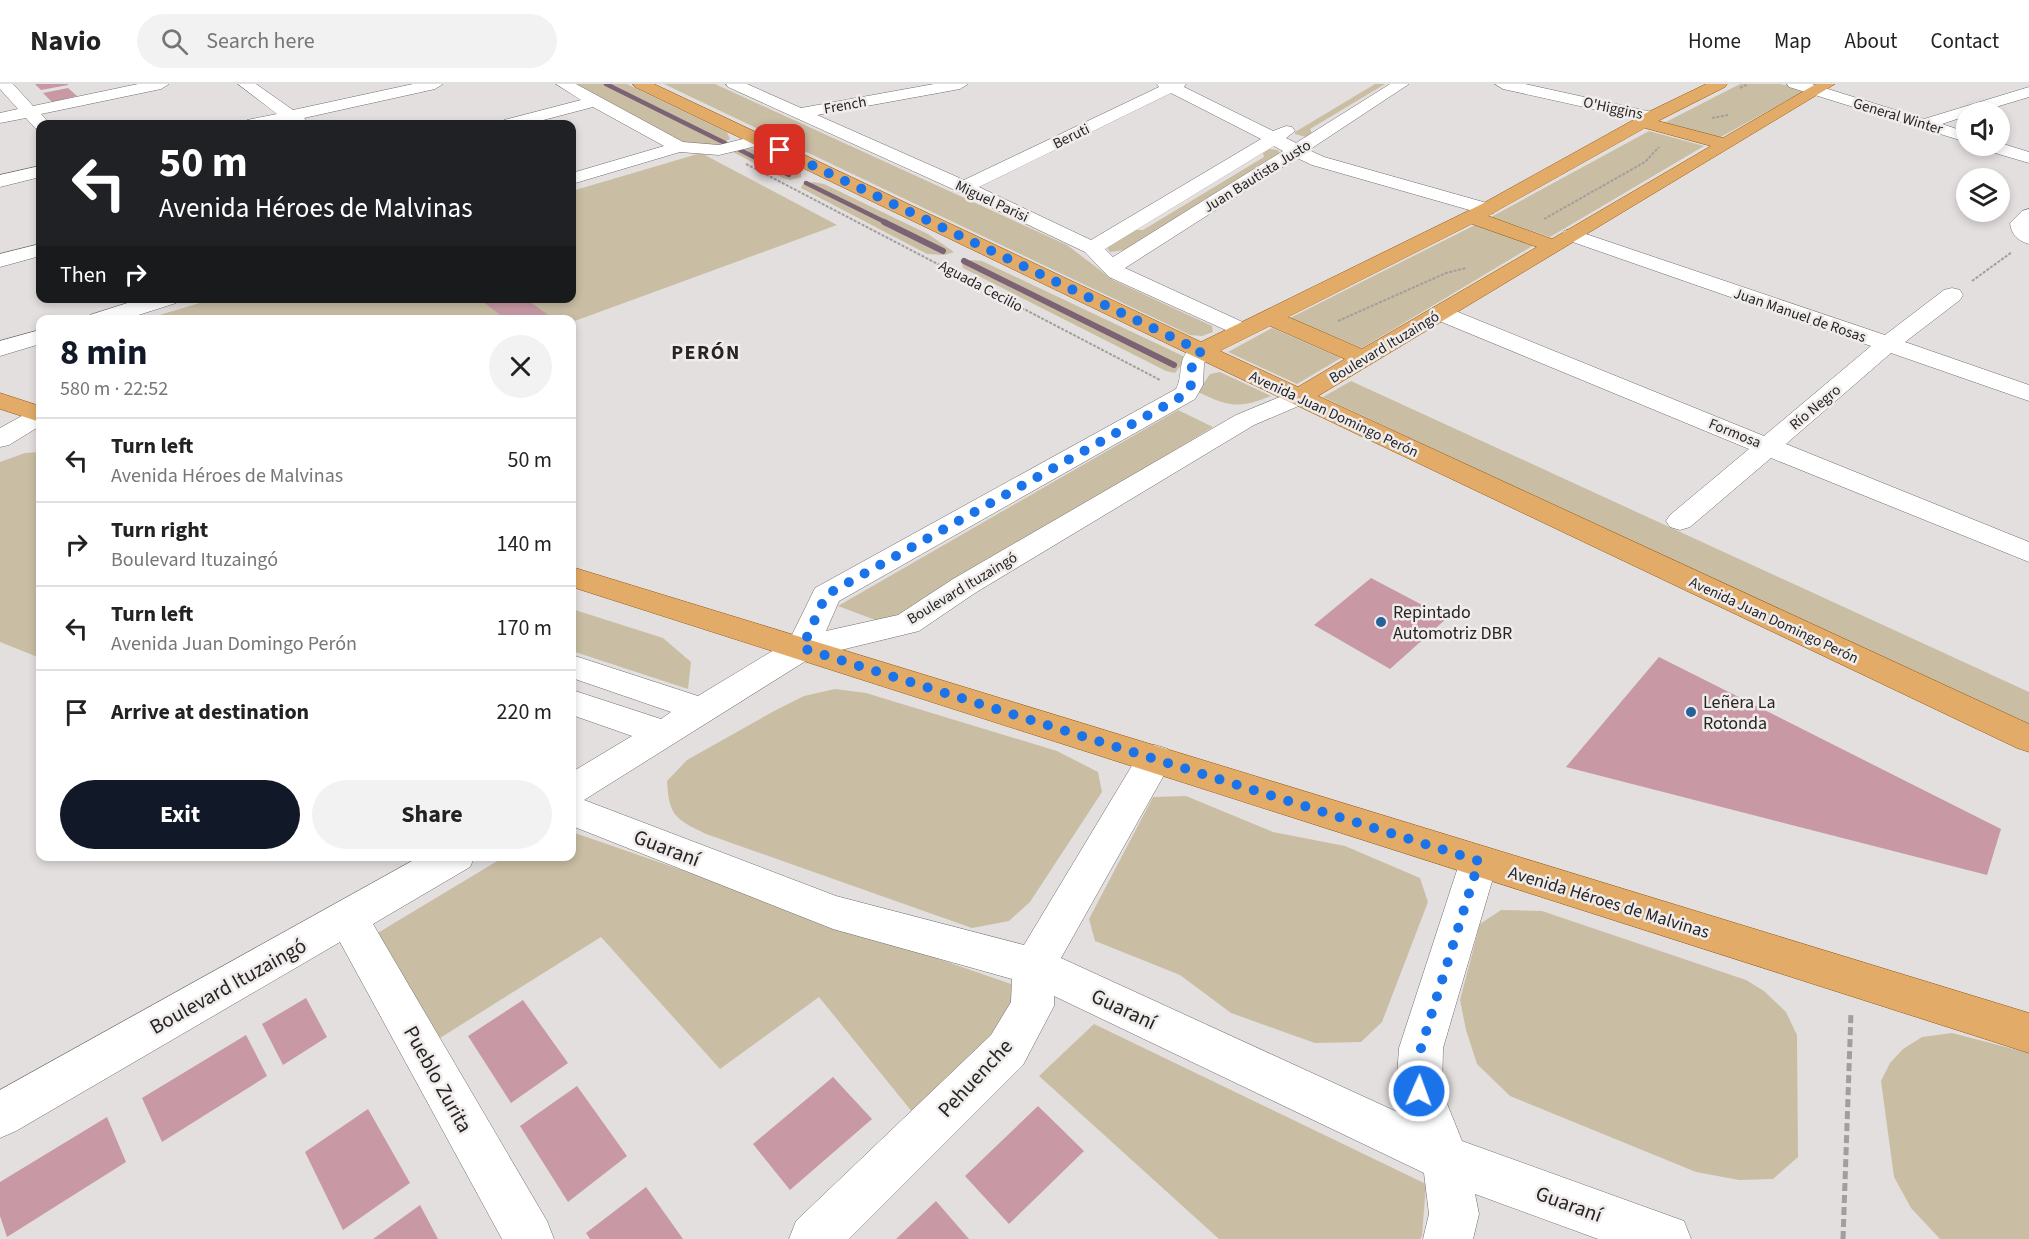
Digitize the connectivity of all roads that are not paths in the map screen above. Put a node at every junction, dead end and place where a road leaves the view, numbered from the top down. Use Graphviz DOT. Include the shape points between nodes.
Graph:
graph roads {
  1 [pos="4,84"];
  2 [pos="161,84"];
  3 [pos="246,84"];
  4 [pos="435,84"];
  5 [pos="564,84"];
  6 [pos="641,84"];
  7 [pos="734,84"];
  8 [pos="960,84"];
  9 [pos="1401,84"];
  10 [pos="1503,84"];
  11 [pos="1719,84"];
  12 [pos="1795,84"];
  13 [pos="1171,85"];
  14 [pos="1822,87"];
  15 [pos="2029,92"];
  16 [pos="596,101"];
  17 [pos="29,112"];
  18 [pos="801,113"];
  19 [pos="0,118"];
  20 [pos="1648,119"];
  21 [pos="37,120"];
  22 [pos="296,120"];
  23 [pos="525,120"];
  24 [pos="1299,123"];
  25 [pos="1924,124"];
  26 [pos="1956,134"];
  27 [pos="1272,139"];
  28 [pos="759,140"];
  29 [pos="1725,144"];
  30 [pos="678,147"];
  31 [pos="1296,151"];
  32 [pos="2010,152"];
  33 [pos="2029,158"];
  34 [pos="36,173"];
  35 [pos="576,177"];
  36 [pos="0,181"];
  37 [pos="964,187"];
  38 [pos="1479,213"];
  39 [pos="2029,215"];
  40 [pos="1562,240"];
  41 [pos="2024,242"];
  42 [pos="1092,248"];
  43 [pos="36,251"];
  44 [pos="0,261"];
  45 [pos="1112,267"];
  46 [pos="1952,295"];
  47 [pos="152,303"];
  48 [pos="1440,313"];
  49 [pos="114,315"];
  50 [pos="1268,316"];
  51 [pos="1241,330"];
  52 [pos="36,338"];
  53 [pos="1887,345"];
  54 [pos="0,349"];
  55 [pos="1201,351"];
  56 [pos="1364,359"];
  57 [pos="2029,393"];
  58 [pos="1299,397"];
  59 [pos="0,401"];
  60 [pos="36,414"];
  61 [pos="36,417"];
  62 [pos="0,439"];
  63 [pos="1768,447"];
  64 [pos="1680,521"];
  65 [pos="2029,553"];
  66 [pos="576,578"];
  67 [pos="802,648"];
  68 [pos="576,667"];
  69 [pos="576,703"];
  70 [pos="703,710"];
  71 [pos="664,733"];
  72 [pos="2029,739"];
  73 [pos="1155,759"];
  74 [pos="579,777"];
  75 [pos="576,813"];
  76 [pos="447,861"];
  77 [pos="1479,861"];
  78 [pos="348,918"];
  79 [pos="1034,966"];
  80 [pos="2029,1033"];
  81 [pos="0,1115"];
  82 [pos="1446,1159"];
  83 [pos="529,1239"];
  84 [pos="814,1239"];
  85 [pos="1448,1239"];
  86 [pos="1666,1239"];
  1 -- 17 [label="street"];
  2 -- 17 [label="street"];
  3 -- 22 [label="street"];
  4 -- 22 [label="street"];
  5 -- 16 [label="street"];
  6 -- 28 [label="main road, Avenida Juan Domingo Perón"];
  7 -- 18 [label="street, Miguel Parisi"];
  8 -- 18 [label="street, French"];
  9 -- 31 [label="street, Juan Bautista Justo"];
  10 -- 20 [label="street, O'Higgins"];
  11 -- 20 [label="main road"];
  12 -- 14 [label="street, General Winter"];
  13 -- 27 [label="street"];
  13 -- 37 [label="street, Beruti"];
  14 -- 25 [label="street, General Winter"];
  14 -- 29 [label="main road, Boulevard Ituzaingó"];
  15 -- 25 [label="street"];
  16 -- 23 [label="street"];
  16 -- 30 [label="street"];
  17 -- 19 [label="street"];
  17 -- 21 [label="street"];
  18 -- 37 [label="street, Miguel Parisi"];
  20 -- 29 [label="main road" via="1678,132"];
  20 -- 38 [label="main road"];
  24 -- 27 [label="street, Juan Bautista Justo"];
  25 -- 26 [label="street, General Winter"];
  27 -- 31 [label="street"];
  27 -- 42 [label="street, Juan Bautista Justo"];
  28 -- 30 [label="street" via="719,150"];
  28 -- 55 [label="main road, Avenida Juan Domingo Perón"];
  29 -- 40 [label="main road, Boulevard Ituzaingó"];
  30 -- 35 [label="street"];
  31 -- 38 [label="street" via="1318,162"];
  31 -- 45 [label="street, Juan Bautista Justo"];
  32 -- 33 [label="street"];
  34 -- 36 [label="street"];
  37 -- 42 [label="street, Miguel Parisi"];
  38 -- 40 [label="main road" via="1530,238"];
  38 -- 50 [label="main road"];
  39 -- 41 [label="street" via="2020,223"];
  40 -- 48 [label="main road, Boulevard Ituzaingó"];
  40 -- 53 [label="street, Juan Manuel de Rosas"];
  42 -- 45 [label="street, Miguel Parisi"];
  43 -- 44 [label="street"];
  45 -- 51 [label="street, Miguel Parisi"];
  46 -- 53 [label="street, Río Negro"];
  47 -- 49 [label="street"];
  48 -- 56 [label="main road, Boulevard Ituzaingó"];
  48 -- 63 [label="street, Formosa"];
  50 -- 51 [label="main road"];
  50 -- 56 [label="main road"];
  51 -- 55 [label="main road"];
  52 -- 54 [label="street"];
  53 -- 57 [label="street, Juan Manuel de Rosas"];
  53 -- 63 [label="street, Río Negro"];
  55 -- 58 [label="main road, Avenida Juan Domingo Perón"];
  55 -- 67 [label="street" via="1192,363 1191,385 1186,394 826,595"];
  56 -- 58 [label="main road, Boulevard Ituzaingó"];
  58 -- 67 [label="street, Boulevard Ituzaingó" via="1235,426 908,623"];
  58 -- 72 [label="main road, Avenida Juan Domingo Perón"];
  59 -- 60 [label="main road"];
  61 -- 62 [label="street"];
  63 -- 64 [label="street, Río Negro"];
  63 -- 65 [label="street, Formosa"];
  66 -- 67 [label="main road, Avenida Héroes de Malvinas"];
  67 -- 70 [label="street, Boulevard Ituzaingó"];
  67 -- 73 [label="main road, Avenida Héroes de Malvinas"];
  68 -- 70 [label="street"];
  69 -- 71 [label="street"];
  70 -- 71 [label="street, Boulevard Ituzaingó"];
  71 -- 74 [label="street, Boulevard Ituzaingó"];
  73 -- 77 [label="main road, Avenida Héroes de Malvinas"];
  73 -- 79 [label="street, Pehuenche"];
  75 -- 79 [label="street, Guaraní" via="833,912"];
  76 -- 78 [label="street, Boulevard Ituzaingó"];
  77 -- 80 [label="main road, Avenida Héroes de Malvinas"];
  77 -- 82 [label="street" via="1421,1048 1419,1091"];
  78 -- 81 [label="street, Boulevard Ituzaingó"];
  78 -- 83 [label="street, Pueblo Zurita"];
  79 -- 82 [label="street, Guaraní"];
  79 -- 84 [label="street, Pehuenche" via="1032,1006 1007,1050"];
  82 -- 85 [label="street" via="1454,1214"];
  82 -- 86 [label="street, Guaraní"];
}
